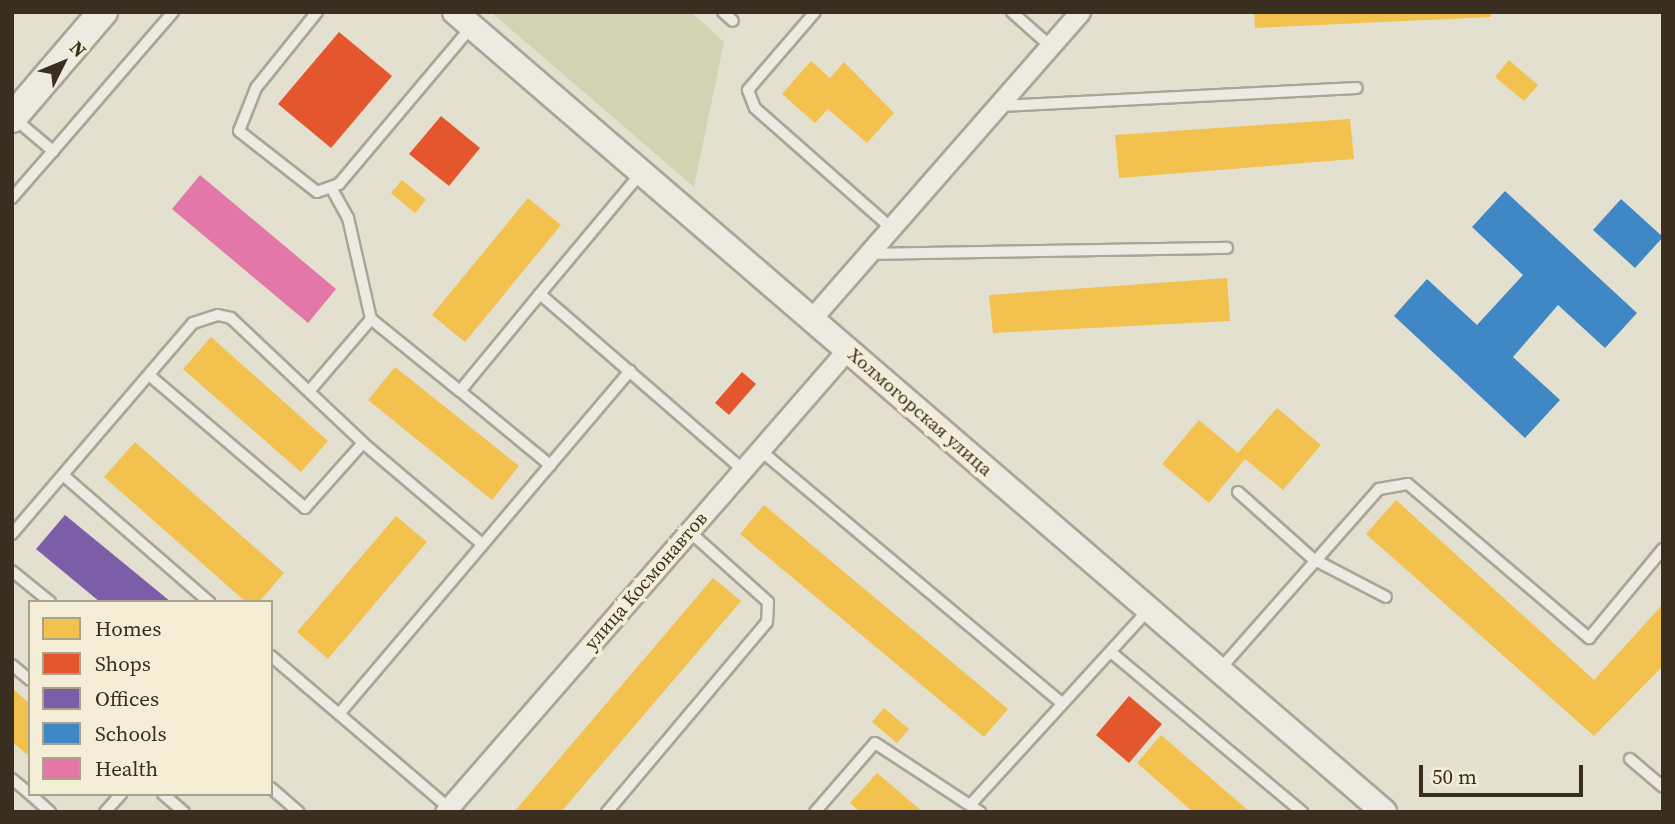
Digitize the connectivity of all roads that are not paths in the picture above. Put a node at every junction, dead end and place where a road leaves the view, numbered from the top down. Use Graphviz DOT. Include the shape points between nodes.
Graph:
graph roads {
  1 [pos="103,12"];
  2 [pos="173,12"];
  3 [pos="317,12"];
  4 [pos="723,12"];
  5 [pos="815,12"];
  6 [pos="1012,12"];
  7 [pos="1080,12"];
  8 [pos="463,19"];
  9 [pos="733,21"];
  10 [pos="1050,46"];
  11 [pos="1357,88"];
  12 [pos="998,106"];
  13 [pos="13,117"];
  14 [pos="53,150"];
  15 [pos="642,173"];
  16 [pos="331,187"];
  17 [pos="12,198"];
  18 [pos="891,228"];
  19 [pos="1227,248"];
  20 [pos="868,254"];
  21 [pos="540,295"];
  22 [pos="811,318"];
  23 [pos="371,319"];
  24 [pos="847,349"];
  25 [pos="630,371"];
  26 [pos="149,375"];
  27 [pos="311,389"];
  28 [pos="460,391"];
  29 [pos="363,443"];
  30 [pos="760,450"];
  31 [pos="550,465"];
  32 [pos="743,470"];
  33 [pos="63,475"];
  34 [pos="1238,492"];
  35 [pos="689,531"];
  36 [pos="12,534"];
  37 [pos="482,544"];
  38 [pos="1663,549"];
  39 [pos="1314,559"];
  40 [pos="12,570"];
  41 [pos="1385,597"];
  42 [pos="48,600"];
  43 [pos="207,600"];
  44 [pos="1150,608"];
  45 [pos="1112,653"];
  46 [pos="273,658"];
  47 [pos="12,665"];
  48 [pos="1221,667"];
  49 [pos="28,678"];
  50 [pos="1060,702"];
  51 [pos="339,714"];
  52 [pos="1630,759"];
  53 [pos="12,779"];
  54 [pos="1663,787"];
  55 [pos="273,790"];
  56 [pos="28,792"];
  57 [pos="32,796"];
  58 [pos="119,796"];
  59 [pos="165,796"];
  60 [pos="975,808"];
  61 [pos="447,810"];
  62 [pos="50,812"];
  63 [pos="106,812"];
  64 [pos="184,812"];
  65 [pos="299,812"];
  66 [pos="607,812"];
  67 [pos="815,812"];
  68 [pos="1302,812"];
  69 [pos="1384,812"];
  1 -- 13 [label="main road"];
  2 -- 14 [label="lane"];
  3 -- 16 [label="lane" via="256,88 239,131 317,192"];
  4 -- 9 [label="lane"];
  5 -- 18 [label="lane" via="748,90 755,108"];
  6 -- 10 [label="lane"];
  7 -- 10 [label="street"];
  8 -- 15 [label="street, Холмогорская улица"];
  8 -- 16 [label="lane" via="339,184"];
  10 -- 12 [label="street"];
  11 -- 12 [label="lane"];
  12 -- 18 [label="street"];
  13 -- 14 [label="lane"];
  14 -- 17 [label="lane"];
  15 -- 21 [label="lane"];
  15 -- 22 [label="street, Холмогорская улица"];
  16 -- 23 [label="lane" via="348,218"];
  18 -- 20 [label="street"];
  19 -- 20 [label="lane"];
  20 -- 22 [label="street"];
  21 -- 25 [label="lane"];
  21 -- 28 [label="lane"];
  22 -- 24 [label="street, Холмогорская улица"];
  23 -- 27 [label="lane"];
  23 -- 28 [label="lane"];
  24 -- 30 [label="street, улица Космонавтов"];
  24 -- 44 [label="street, Холмогорская улица"];
  25 -- 31 [label="lane"];
  25 -- 32 [label="lane"];
  26 -- 27 [label="lane" via="193,323 218,315 231,318"];
  26 -- 29 [label="lane" via="305,508"];
  26 -- 33 [label="lane"];
  27 -- 29 [label="lane"];
  28 -- 31 [label="lane"];
  29 -- 37 [label="lane"];
  30 -- 32 [label="street, улица Космонавтов"];
  30 -- 50 [label="lane"];
  31 -- 37 [label="lane"];
  32 -- 35 [label="street, улица Космонавтов"];
  33 -- 36 [label="lane"];
  33 -- 43 [label="lane"];
  34 -- 39 [label="lane"];
  35 -- 61 [label="street, улица Космонавтов"];
  35 -- 66 [label="lane" via="768,602 767,622"];
  37 -- 51 [label="lane"];
  38 -- 39 [label="lane" via="1589,638 1408,484 1379,489"];
  39 -- 41 [label="lane"];
  39 -- 48 [label="lane"];
  40 -- 42 [label="lane"];
  44 -- 45 [label="lane"];
  44 -- 48 [label="street, Холмогорская улица"];
  45 -- 50 [label="lane"];
  45 -- 68 [label="lane"];
  46 -- 51 [label="lane"];
  47 -- 49 [label="lane"];
  48 -- 69 [label="street, Холмогорская улица"];
  50 -- 60 [label="lane"];
  51 -- 61 [label="lane"];
  52 -- 54 [label="lane"];
  53 -- 56 [label="lane"];
  55 -- 65 [label="lane"];
  57 -- 62 [label="lane"];
  58 -- 63 [label="lane"];
  59 -- 64 [label="lane"];
  60 -- 67 [label="lane" via="875,743"];
}
